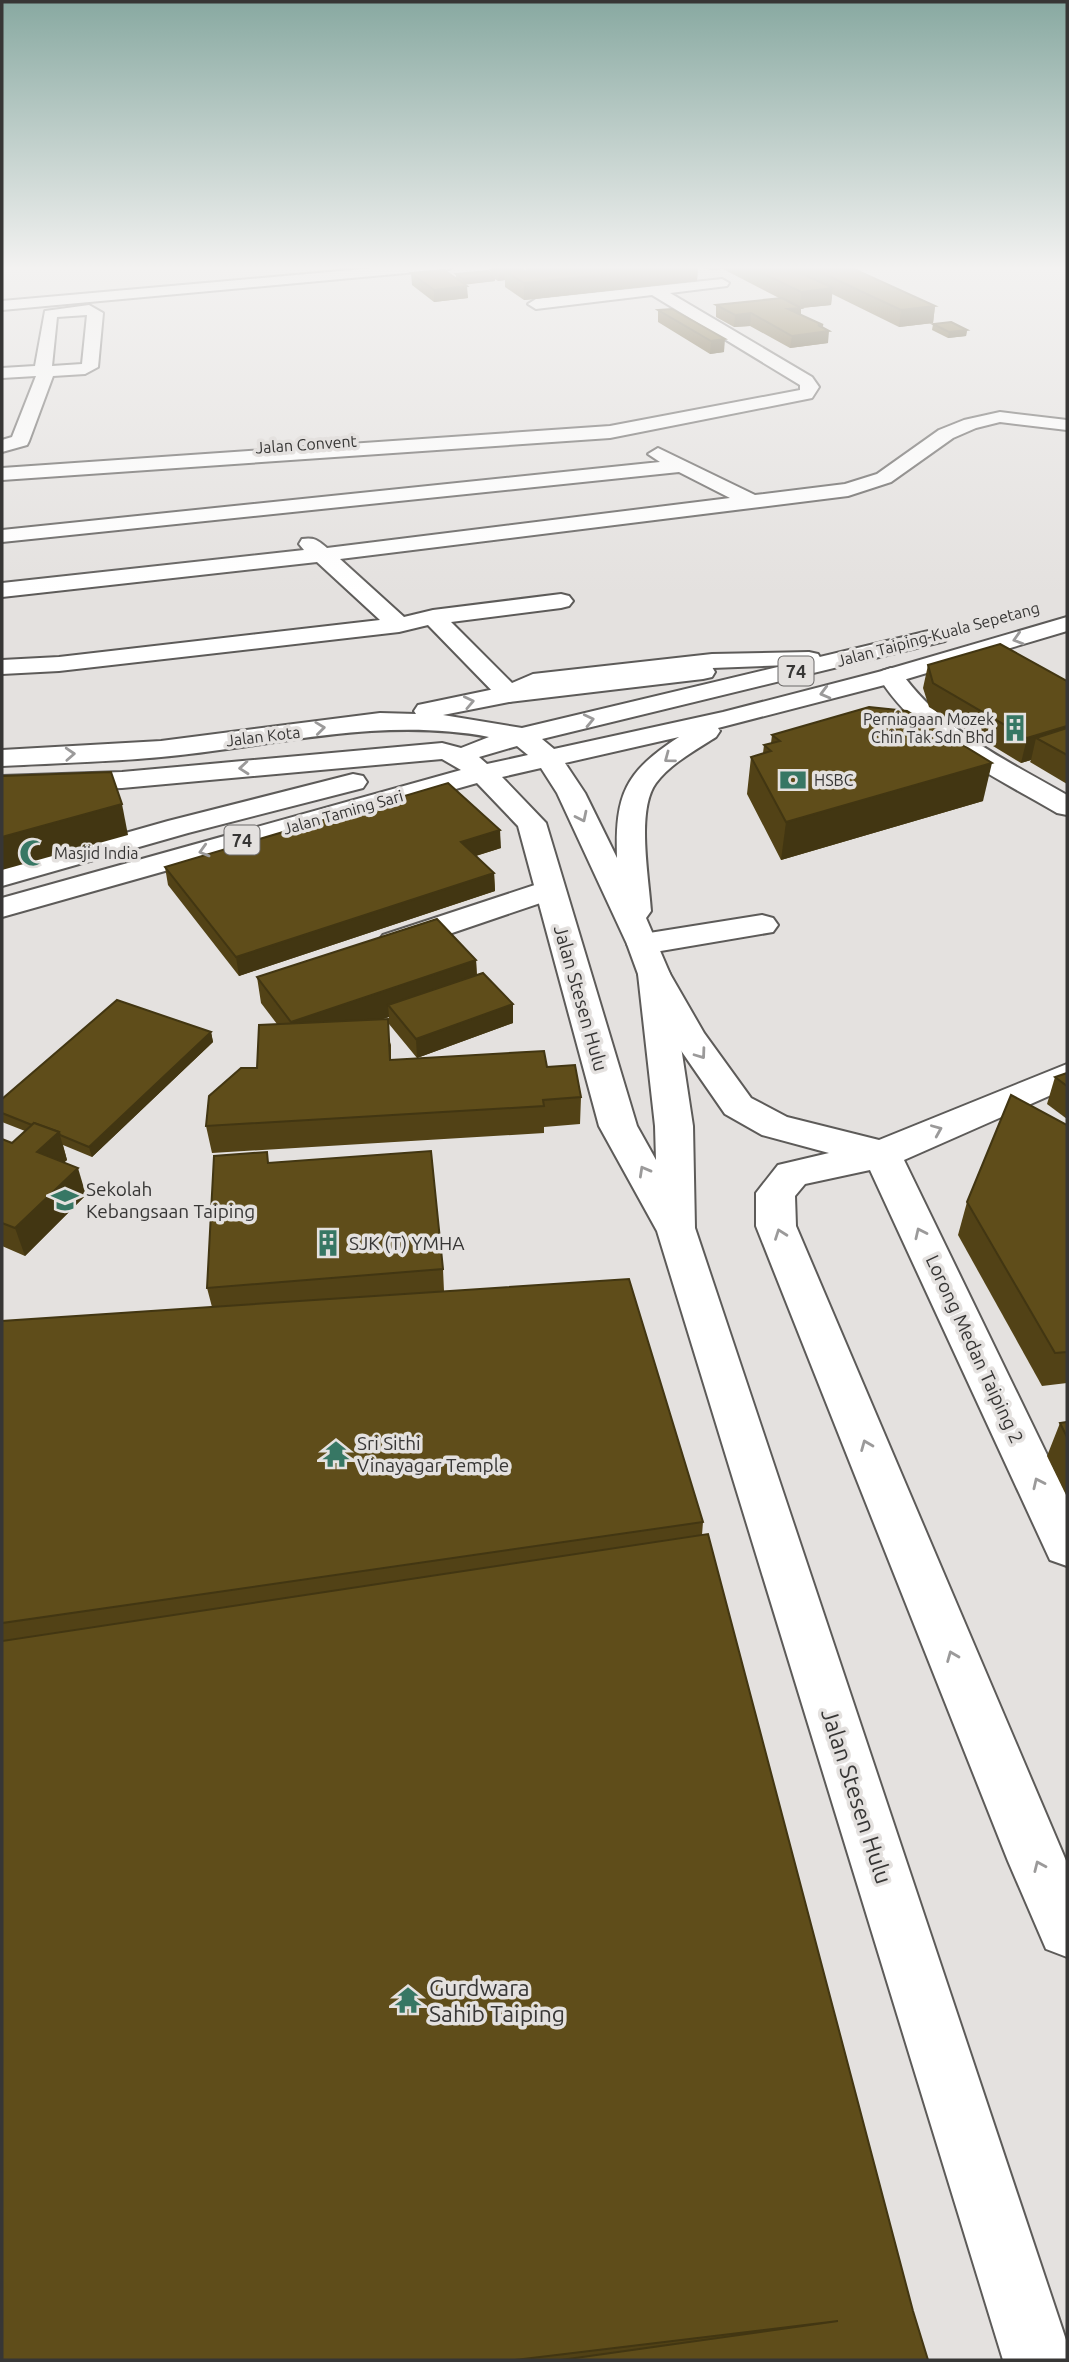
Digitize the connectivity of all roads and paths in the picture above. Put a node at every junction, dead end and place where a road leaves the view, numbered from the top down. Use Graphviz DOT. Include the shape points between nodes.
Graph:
graph roads {
  1 [pos="45,375"];
  2 [pos="796,375"];
  3 [pos="1067,425"];
  4 [pos="603,428"];
  5 [pos="2,446"];
  6 [pos="198,456"];
  7 [pos="2,463"];
  8 [pos="682,466"];
  9 [pos="2,474"];
  10 [pos="224,475"];
  11 [pos="245,491"];
  12 [pos="755,503"];
  13 [pos="266,507"];
  14 [pos="2,536"];
  15 [pos="321,554"];
  16 [pos="2,590"];
  17 [pos="1067,600"];
  18 [pos="561,601"];
  19 [pos="1029,611"];
  20 [pos="433,617"];
  21 [pos="1067,624"];
  22 [pos="399,625"];
  23 [pos="964,629"];
  24 [pos="913,643"];
  25 [pos="2,667"];
  26 [pos="891,676"];
  27 [pos="509,694"];
  28 [pos="725,719"];
  29 [pos="380,721"];
  30 [pos="522,736"];
  31 [pos="2,758"];
  32 [pos="548,758"];
  33 [pos="470,764"];
  34 [pos="122,780"];
  35 [pos="2,784"];
  36 [pos="1067,807"];
  37 [pos="178,827"];
  38 [pos="2,877"];
  39 [pos="550,890"];
  40 [pos="2,908"];
  41 [pos="762,925"];
  42 [pos="644,948"];
  43 [pos="369,951"];
  44 [pos="1067,1075"];
  45 [pos="882,1154"];
  46 [pos="677,1231"];
  47 [pos="1067,1545"];
  48 [pos="1067,1928"];
  49 [pos="1038,2360"];
  1 -- 5 [label="main road" via="20,441"];
  2 -- 4 [label="main road" via="810,387 806,394"];
  3 -- 12 [label="main road" via="1000,417 970,424 923,448 884,478 848,490"];
  4 -- 6 [label="main road, Jalan Convent"];
  4 -- 8 [label="main road, Jalan Convent"];
  6 -- 7 [label="main road, Jalan Convent"];
  6 -- 9 [label="main road, Jalan Convent"];
  6 -- 10 [label="main road"];
  8 -- 12 [label="main road, Jalan Convent"];
  8 -- 13 [label="main road"];
  11 -- 13 [label="main road"];
  12 -- 15 [label="main road"];
  13 -- 14 [label="main road"];
  13 -- 15 [label="main road"];
  15 -- 16 [label="main road"];
  15 -- 22 [label="main road"];
  17 -- 19 [label="main road, Jalan Taiping-Kuala Sepetang"];
  18 -- 20 [label="main road"];
  20 -- 22 [label="main road"];
  20 -- 27 [label="main road"];
  21 -- 26 [label="main road, Jalan Taiping-Kuala Sepetang / 74, one-way"];
  22 -- 25 [label="main road"];
  23 -- 24 [label="main road, Jalan Taiping-Kuala Sepetang / 74"];
  24 -- 27 [label="main road"];
  30 -- 24 [label="main road, Jalan Taiping-Kuala Sepetang / 74, one-way"];
  26 -- 28 [label="main road, Jalan Taiping-Kuala Sepetang / 74, one-way"];
  26 -- 36 [label="main road" via="898,691 932,726"];
  29 -- 27 [label="main road, one-way"];
  28 -- 32 [label="main road, Jalan Taiping-Kuala Sepetang / 74"];
  28 -- 42 [label="main road, one-way" via="663,761 640,787 632,821"];
  29 -- 30 [label="main road, Jalan Kota" via="460,724"];
  31 -- 29 [label="main road, Jalan Kota, one-way" via="161,749"];
  30 -- 32 [label="main road, Jalan Stesen Hulu"];
  30 -- 33 [label="main road, 74"];
  32 -- 33 [label="main road, 74"];
  32 -- 42 [label="main road, Jalan Stesen Hulu, one-way" via="571,793"];
  33 -- 34 [label="main road, Jalan Kota, one-way" via="442,751"];
  33 -- 37 [label="main road, Jalan Taming Sari / 74"];
  33 -- 39 [label="main road, Jalan Stesen Hulu" via="532,823"];
  33 -- 40 [label="main road, Jalan Taming Sari / 74, one-way"];
  34 -- 35 [label="main road, Jalan Kota"];
  34 -- 37 [label="main road" via="156,784 187,797 191,810"];
  37 -- 38 [label="main road, Jalan Taming Sari / 74"];
  39 -- 43 [label="main road"];
  46 -- 39 [label="main road, Jalan Stesen Hulu, one-way" via="618,1126"];
  41 -- 42 [label="main road"];
  42 -- 45 [label="main road, one-way" via="688,1036 738,1106 775,1126"];
  42 -- 46 [label="main road, Jalan Stesen Hulu" via="674,1125"];
  45 -- 44 [label="main road, one-way"];
  47 -- 45 [label="main road, Lorong Medan Taiping 2, one-way"];
  48 -- 45 [label="main road, one-way" via="776,1226 775,1193 792,1174"];
  46 -- 49 [label="main road, Jalan Stesen Hulu"];
}
